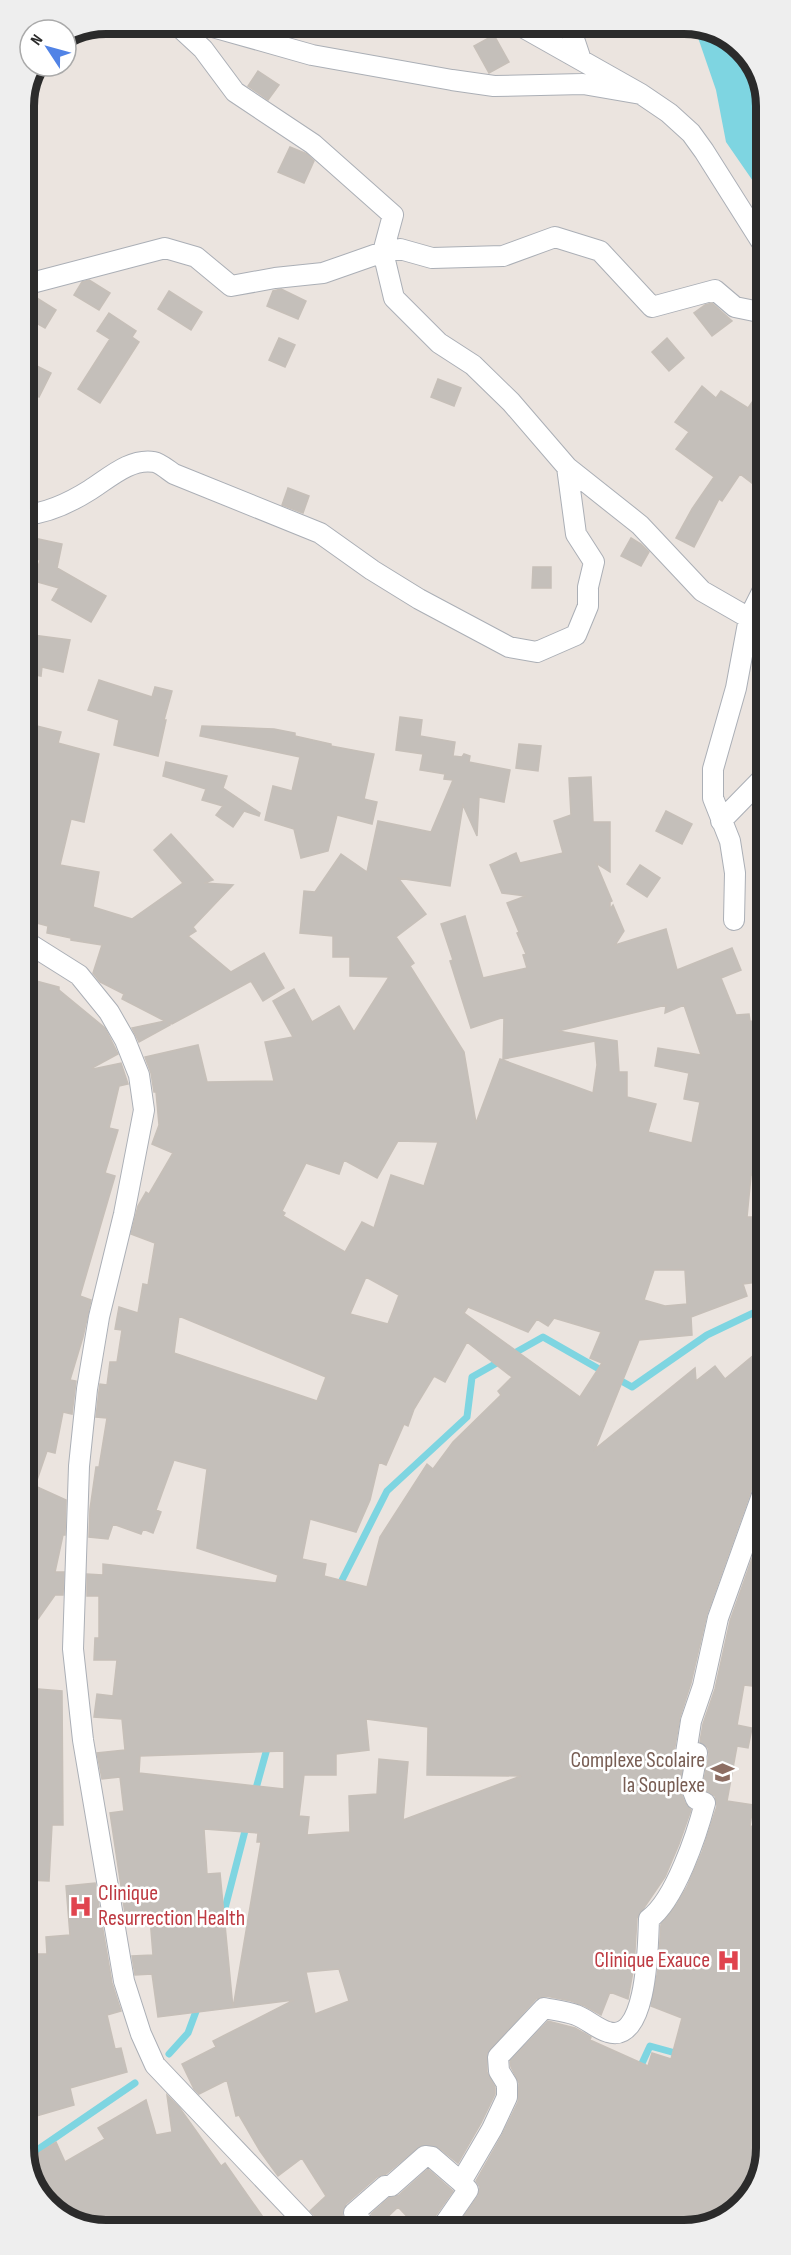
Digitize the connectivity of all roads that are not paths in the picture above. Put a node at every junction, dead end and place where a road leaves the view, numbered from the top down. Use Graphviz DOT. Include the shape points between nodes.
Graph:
graph roads {
  1 [pos="187,34"];
  2 [pos="238,34"];
  3 [pos="536,35"];
  4 [pos="573,35"];
  5 [pos="581,60"];
  6 [pos="641,94"];
  7 [pos="756,234"];
  8 [pos="383,252"];
  9 [pos="34,282"];
  10 [pos="756,311"];
  11 [pos="567,467"];
  12 [pos="34,513"];
  13 [pos="756,604"];
  14 [pos="749,618"];
  15 [pos="756,785"];
  16 [pos="721,820"];
  17 [pos="734,920"];
  18 [pos="34,948"];
  19 [pos="756,1511"];
  20 [pos="461,2182"];
  21 [pos="302,2220"];
  22 [pos="360,2220"];
  23 [pos="447,2220"];
  1 -- 8 [label="street" via="203,48 235,92 313,144 393,215"];
  2 -- 6 [label="street" via="312,55 452,80 494,86 583,84"];
  3 -- 5 [label="street"];
  4 -- 5 [label="street"];
  5 -- 6 [label="street"];
  6 -- 7 [label="street" via="691,133"];
  8 -- 9 [label="street" via="322,273 231,286 196,257 165,248"];
  8 -- 10 [label="street" via="400,249 432,258 503,256 555,237 600,251 652,307 715,290 735,307"];
  8 -- 11 [label="street" via="394,298 439,343 473,365 511,402"];
  11 -- 12 [label="street" via="576,534 594,562 588,606 576,634 537,652 509,647 372,570 320,534 174,474 155,462 137,462 89,491"];
  11 -- 14 [label="street" via="640,525 702,591"];
  13 -- 14 [label="street"];
  14 -- 16 [label="street" via="736,688 713,769 713,798"];
  15 -- 16 [label="street"];
  16 -- 17 [label="street" via="730,841 735,873"];
  18 -- 21 [label="street" via="79,975 109,1012 139,1075 144,1110 87,1389 79,1466 73,1649 83,1740 124,1982 155,2065"];
  19 -- 20 [label="street" via="717,1618 703,1686 691,1721 686,1753 697,1753 691,1786 696,1799 705,1803 690,1852 658,1912 649,1919 646,1978 631,2025 623,2032 609,2033 574,2014 544,2008 498,2057 507,2097"];
  20 -- 22 [label="street" via="432,2157 425,2156 354,2213"];
  20 -- 23 [label="street" via="468,2190"];
}
